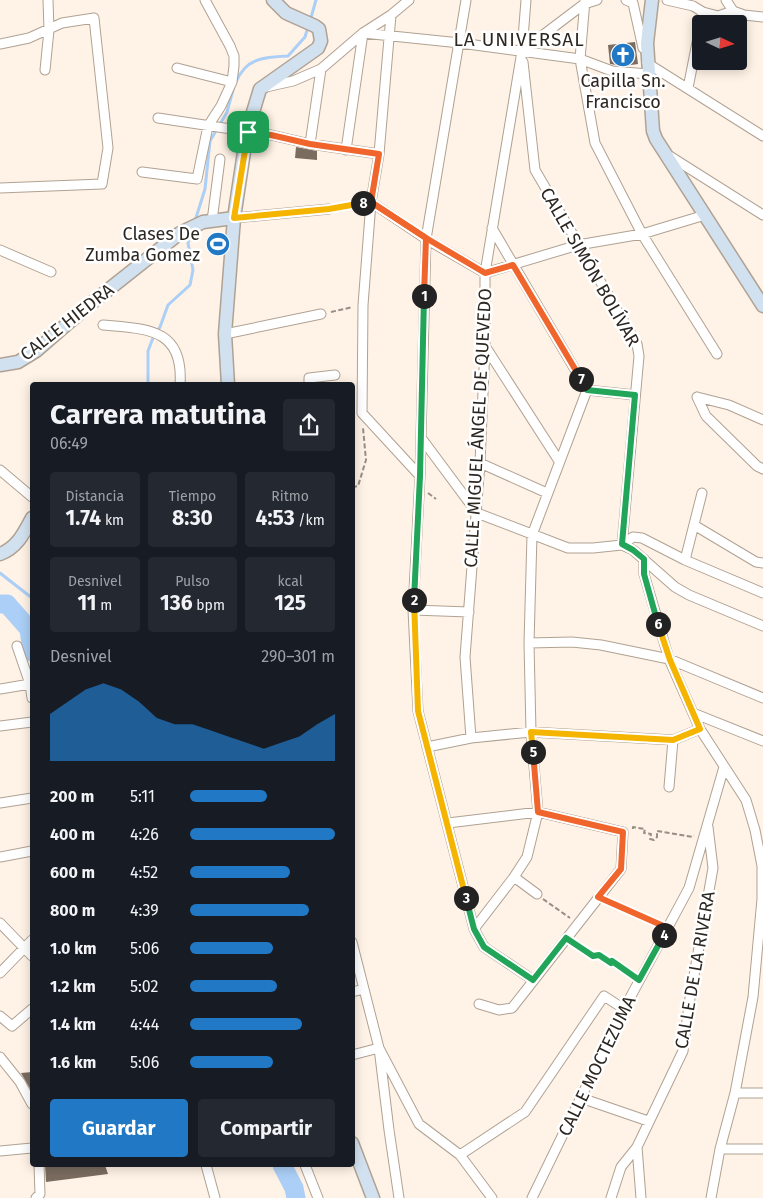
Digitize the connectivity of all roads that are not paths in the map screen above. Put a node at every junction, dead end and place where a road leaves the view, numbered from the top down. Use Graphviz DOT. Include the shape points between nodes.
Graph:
graph roads {
  1 [pos="48,0"];
  2 [pos="205,0"];
  3 [pos="273,0"];
  4 [pos="409,0"];
  5 [pos="466,0"];
  6 [pos="526,0"];
  7 [pos="596,0"];
  8 [pos="626,0"];
  9 [pos="652,0"];
  10 [pos="667,0"];
  11 [pos="726,0"];
  12 [pos="584,2"];
  13 [pos="733,11"];
  14 [pos="703,12"];
  15 [pos="391,14"];
  16 [pos="763,17"];
  17 [pos="49,30"];
  18 [pos="363,33"];
  19 [pos="390,35"];
  20 [pos="460,43"];
  21 [pos="0,44"];
  22 [pos="522,51"];
  23 [pos="580,59"];
  24 [pos="177,68"];
  25 [pos="321,69"];
  26 [pos="45,70"];
  27 [pos="648,70"];
  28 [pos="232,82"];
  29 [pos="688,88"];
  30 [pos="260,89"];
  31 [pos="158,118"];
  32 [pos="212,126"];
  33 [pos="763,130"];
  34 [pos="242,131"];
  35 [pos="763,136"];
  36 [pos="310,144"];
  37 [pos="346,150"];
  38 [pos="379,154"];
  39 [pos="666,154"];
  40 [pos="220,159"];
  41 [pos="142,172"];
  42 [pos="0,188"];
  43 [pos="371,202"];
  44 [pos="329,209"];
  45 [pos="763,215"];
  46 [pos="705,216"];
  47 [pos="234,218"];
  48 [pos="207,222"];
  49 [pos="492,228"];
  50 [pos="642,234"];
  51 [pos="426,238"];
  52 [pos="578,246"];
  53 [pos="0,250"];
  54 [pos="513,265"];
  55 [pos="51,272"];
  56 [pos="485,273"];
  57 [pos="763,306"];
  58 [pos="321,314"];
  59 [pos="103,325"];
  60 [pos="225,334"];
  61 [pos="485,346"];
  62 [pos="717,354"];
  63 [pos="0,365"];
  64 [pos="336,375"];
  65 [pos="180,382"];
  66 [pos="228,382"];
  67 [pos="309,382"];
  68 [pos="587,390"];
  69 [pos="635,395"];
  70 [pos="763,420"];
  71 [pos="422,439"];
  72 [pos="559,460"];
  73 [pos="480,463"];
  74 [pos="763,469"];
  75 [pos="0,470"];
  76 [pos="420,476"];
  77 [pos="547,493"];
  78 [pos="702,493"];
  79 [pos="30,495"];
  80 [pos="477,513"];
  81 [pos="30,521"];
  82 [pos="694,525"];
  83 [pos="532,535"];
  84 [pos="622,544"];
  85 [pos="0,554"];
  86 [pos="644,559"];
  87 [pos="684,560"];
  88 [pos="763,563"];
  89 [pos="763,593"];
  90 [pos="413,610"];
  91 [pos="469,612"];
  92 [pos="763,626"];
  93 [pos="529,643"];
  94 [pos="17,646"];
  95 [pos="670,660"];
  96 [pos="30,684"];
  97 [pos="0,688"];
  98 [pos="763,698"];
  99 [pos="693,713"];
  100 [pos="30,722"];
  101 [pos="0,726"];
  102 [pos="700,729"];
  103 [pos="531,732"];
  104 [pos="471,738"];
  105 [pos="673,740"];
  106 [pos="763,741"];
  107 [pos="427,747"];
  108 [pos="724,767"];
  109 [pos="669,787"];
  110 [pos="30,798"];
  111 [pos="0,803"];
  112 [pos="538,812"];
  113 [pos="707,822"];
  114 [pos="448,823"];
  115 [pos="30,851"];
  116 [pos="0,857"];
  117 [pos="514,878"];
  118 [pos="537,894"];
  119 [pos="0,923"];
  120 [pos="474,929"];
  121 [pos="30,942"];
  122 [pos="24,948"];
  123 [pos="30,954"];
  124 [pos="355,954"];
  125 [pos="0,973"];
  126 [pos="533,980"];
  127 [pos="364,990"];
  128 [pos="355,992"];
  129 [pos="480,1004"];
  130 [pos="624,1009"];
  131 [pos="30,1011"];
  132 [pos="0,1016"];
  133 [pos="379,1048"];
  134 [pos="355,1054"];
  135 [pos="0,1057"];
  136 [pos="735,1093"];
  137 [pos="763,1093"];
  138 [pos="581,1098"];
  139 [pos="30,1100"];
  140 [pos="648,1121"];
  141 [pos="637,1147"];
  142 [pos="30,1148"];
  143 [pos="720,1148"];
  144 [pos="763,1149"];
  145 [pos="0,1151"];
  146 [pos="355,1152"];
  147 [pos="460,1155"];
  148 [pos="39,1167"];
  149 [pos="207,1167"];
  150 [pos="306,1167"];
  151 [pos="40,1197"];
  152 [pos="215,1198"];
  153 [pos="318,1198"];
  154 [pos="373,1198"];
  155 [pos="399,1198"];
  156 [pos="492,1198"];
  157 [pos="532,1198"];
  158 [pos="612,1198"];
  159 [pos="641,1198"];
  160 [pos="711,1198"];
  1 -- 17 [label="street"];
  2 -- 28 [label="street" via="234,56"];
  3 -- 30 [label="street" via="286,13 319,29 321,40 318,48"];
  4 -- 15 [label="street"];
  5 -- 20 [label="street"];
  6 -- 22 [label="street, CALLE MIGUEL ÁNGEL DE QUEVEDO"];
  7 -- 12 [label="street"];
  8 -- 27 [label="street" via="633,3"];
  9 -- 27 [label="street" via="647,43"];
  10 -- 14 [label="street" via="693,6"];
  11 -- 13 [label="street"];
  12 -- 22 [label="street"];
  12 -- 23 [label="street"];
  13 -- 14 [label="street" via="718,16"];
  13 -- 16 [label="street"];
  14 -- 29 [label="street"];
  15 -- 18 [label="street"];
  15 -- 19 [label="street"];
  17 -- 21 [label="street"];
  17 -- 26 [label="street"];
  17 -- 42 [label="street" via="62,22 94,18 108,148 102,184"];
  18 -- 19 [label="street"];
  18 -- 25 [label="street"];
  18 -- 37 [label="street"];
  19 -- 20 [label="street"];
  19 -- 38 [label="street"];
  20 -- 22 [label="street"];
  20 -- 51 [label="street"];
  22 -- 23 [label="street"];
  22 -- 49 [label="street, CALLE MIGUEL ÁNGEL DE QUEVEDO"];
  22 -- 52 [label="street, CALLE SIMÓN BOLÍVAR" via="535,170"];
  23 -- 27 [label="street" via="612,71"];
  23 -- 50 [label="street" via="595,143"];
  24 -- 28 [label="street"];
  25 -- 30 [label="street" via="294,81"];
  25 -- 36 [label="street"];
  27 -- 29 [label="street"];
  27 -- 39 [label="street" via="653,131"];
  28 -- 32 [label="street"];
  29 -- 35 [label="street"];
  30 -- 34 [label="street"];
  31 -- 32 [label="street"];
  32 -- 34 [label="street"];
  32 -- 41 [label="street" via="197,179"];
  33 -- 35 [label="street"];
  34 -- 36 [label="street"];
  34 -- 47 [label="street"];
  36 -- 37 [label="street"];
  37 -- 38 [label="street"];
  38 -- 43 [label="street"];
  39 -- 45 [label="street"];
  39 -- 46 [label="street"];
  40 -- 48 [label="street"];
  43 -- 51 [label="street"];
  43 -- 76 [label="street" via="363,305 362,413"];
  44 -- 47 [label="street"];
  46 -- 50 [label="street"];
  46 -- 57 [label="street"];
  47 -- 48 [label="street, CALLE HIEDRA"];
  47 -- 60 [label="street"];
  48 -- 63 [label="street, CALLE HIEDRA" via="180,233 36,351 18,362"];
  49 -- 54 [label="street"];
  49 -- 56 [label="street, CALLE MIGUEL ÁNGEL DE QUEVEDO"];
  50 -- 52 [label="street"];
  50 -- 62 [label="street"];
  51 -- 56 [label="street"];
  51 -- 71 [label="street"];
  52 -- 54 [label="street"];
  52 -- 69 [label="street, CALLE SIMÓN BOLÍVAR" via="637,344"];
  53 -- 55 [label="street"];
  54 -- 56 [label="street"];
  54 -- 68 [label="street"];
  56 -- 61 [label="street, CALLE MIGUEL ÁNGEL DE QUEVEDO"];
  58 -- 60 [label="street"];
  59 -- 65 [label="street" via="151,331 165,338 179,359"];
  60 -- 66 [label="street"];
  61 -- 72 [label="street"];
  61 -- 73 [label="street, CALLE MIGUEL ÁNGEL DE QUEVEDO"];
  64 -- 67 [label="street" via="309,378"];
  68 -- 69 [label="street"];
  68 -- 72 [label="street"];
  69 -- 84 [label="street, CALLE SIMÓN BOLÍVAR"];
  70 -- 74 [label="street" via="697,396 706,416"];
  71 -- 76 [label="street"];
  71 -- 80 [label="street"];
  72 -- 77 [label="street"];
  73 -- 77 [label="street"];
  73 -- 80 [label="street, CALLE MIGUEL ÁNGEL DE QUEVEDO"];
  75 -- 79 [label="street"];
  76 -- 90 [label="street"];
  77 -- 83 [label="street"];
  78 -- 82 [label="street"];
  80 -- 83 [label="street"];
  80 -- 91 [label="street, CALLE MIGUEL ÁNGEL DE QUEVEDO"];
  81 -- 85 [label="street" via="14,546"];
  82 -- 87 [label="street"];
  82 -- 88 [label="street" via="756,562"];
  83 -- 84 [label="street" via="568,548"];
  83 -- 93 [label="street"];
  84 -- 86 [label="street"];
  84 -- 87 [label="street" via="633,537 642,538"];
  86 -- 92 [label="street" via="689,595"];
  86 -- 95 [label="street" via="644,574"];
  87 -- 89 [label="street"];
  90 -- 91 [label="street"];
  90 -- 107 [label="street" via="416,695"];
  91 -- 104 [label="street, CALLE MIGUEL ÁNGEL DE QUEVEDO" via="465,657"];
  93 -- 95 [label="street" via="601,645"];
  93 -- 103 [label="street"];
  94 -- 96 [label="street"];
  95 -- 98 [label="street"];
  95 -- 99 [label="street"];
  96 -- 97 [label="street"];
  99 -- 102 [label="street"];
  99 -- 106 [label="street"];
  100 -- 101 [label="street"];
  102 -- 105 [label="street"];
  102 -- 108 [label="street"];
  103 -- 104 [label="street"];
  103 -- 105 [label="street"];
  103 -- 112 [label="street"];
  104 -- 107 [label="street"];
  105 -- 109 [label="street"];
  107 -- 114 [label="street"];
  108 -- 113 [label="street, CALLE MOCTEZUMA"];
  108 -- 136 [label="street" via="746,800 762,866 753,997"];
  110 -- 111 [label="street"];
  112 -- 114 [label="street"];
  112 -- 117 [label="street" via="527,857"];
  112 -- 126 [label="street" via="623,832 621,869"];
  113 -- 130 [label="street, CALLE MOCTEZUMA" via="689,888"];
  113 -- 140 [label="street, CALLE DE LA RIVERA" via="714,868 683,1051"];
  114 -- 120 [label="street"];
  115 -- 116 [label="street"];
  117 -- 118 [label="street"];
  117 -- 120 [label="street"];
  119 -- 122 [label="street"];
  120 -- 126 [label="street" via="484,947"];
  121 -- 122 [label="street"];
  122 -- 123 [label="street"];
  122 -- 125 [label="street"];
  124 -- 127 [label="street"];
  126 -- 129 [label="street" via="512,1008 499,1010"];
  127 -- 128 [label="street"];
  127 -- 133 [label="street"];
  130 -- 138 [label="street, CALLE MOCTEZUMA"];
  130 -- 147 [label="street" via="604,996 525,1112"];
  131 -- 132 [label="street" via="12,1026"];
  133 -- 134 [label="street"];
  133 -- 147 [label="street" via="419,1124"];
  133 -- 155 [label="street"];
  135 -- 139 [label="street"];
  136 -- 137 [label="street"];
  136 -- 143 [label="street"];
  138 -- 140 [label="street"];
  138 -- 157 [label="street, CALLE MOCTEZUMA"];
  140 -- 141 [label="street, CALLE DE LA RIVERA"];
  141 -- 158 [label="street" via="621,1167"];
  141 -- 159 [label="street, CALLE DE LA RIVERA"];
  142 -- 145 [label="street"];
  143 -- 144 [label="street"];
  143 -- 160 [label="street"];
  146 -- 154 [label="street"];
  147 -- 156 [label="street"];
  148 -- 151 [label="street"];
  149 -- 152 [label="street"];
  150 -- 153 [label="street"];
}
